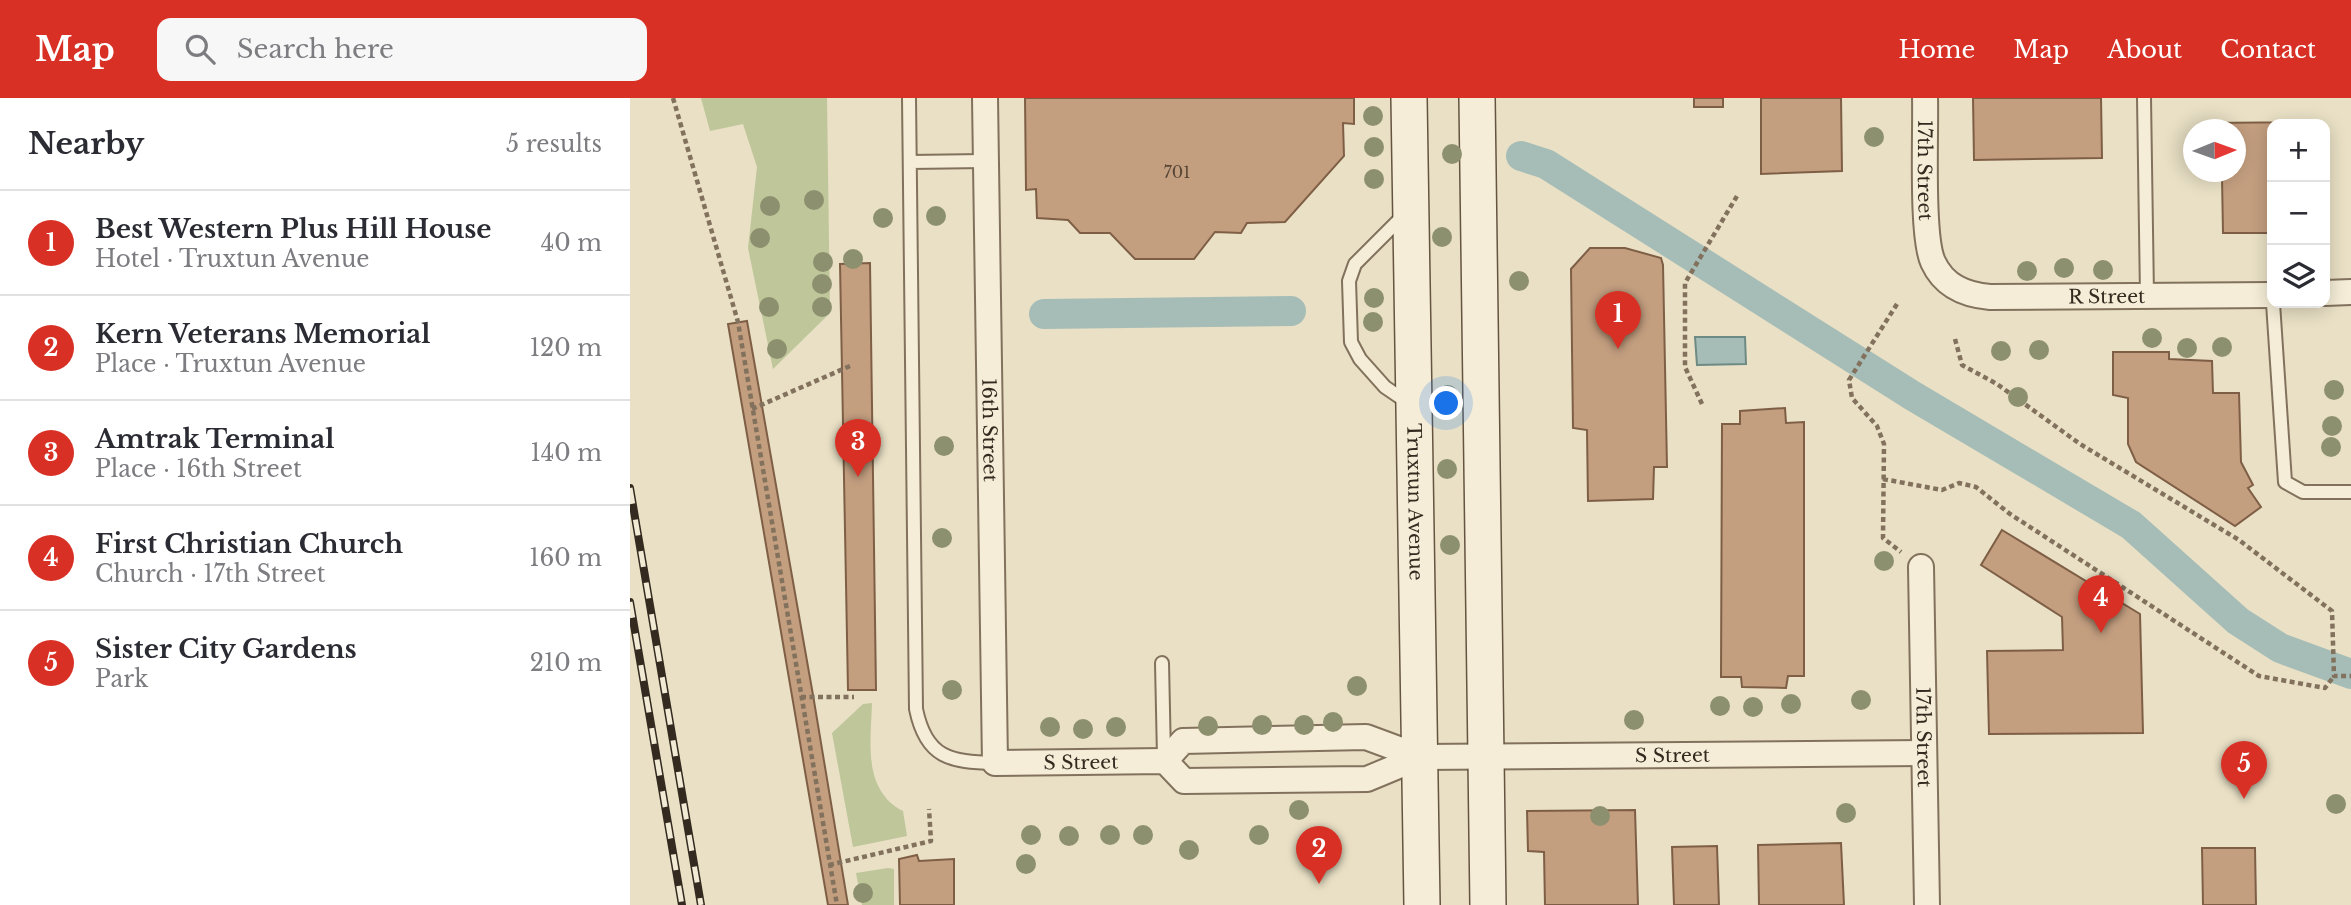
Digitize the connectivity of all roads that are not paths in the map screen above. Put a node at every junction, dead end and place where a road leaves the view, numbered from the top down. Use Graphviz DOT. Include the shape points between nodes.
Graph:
graph roads {
  1 [pos="909,98"];
  2 [pos="985,98"];
  3 [pos="1409,98"];
  4 [pos="1477,98"];
  5 [pos="1925,98"];
  6 [pos="2144,98"];
  7 [pos="984,161"];
  8 [pos="910,162"];
  9 [pos="1410,209"];
  10 [pos="1944,279"];
  11 [pos="2351,292"];
  12 [pos="2330,293"];
  13 [pos="2267,295"];
  14 [pos="2147,296"];
  15 [pos="2273,308"];
  16 [pos="1414,406"];
  17 [pos="2351,492"];
  18 [pos="1921,568"];
  19 [pos="1162,663"];
  20 [pos="1923,753"];
  21 [pos="1484,756"];
  22 [pos="1420,757"];
  23 [pos="1165,761"];
  24 [pos="995,762"];
  25 [pos="1422,905"];
  26 [pos="1488,905"];
  27 [pos="1927,905"];
  1 -- 8 [label="lane"];
  2 -- 7 [label="street, 16th Street"];
  3 -- 9 [label="main road, Truxtun Avenue"];
  4 -- 21 [label="main road"];
  5 -- 10 [label="street, 17th Street" via="1928,248"];
  6 -- 14 [label="lane"];
  7 -- 8 [label="lane"];
  7 -- 24 [label="street, 16th Street"];
  8 -- 24 [label="lane" via="916,709 921,733 937,751 957,762"];
  9 -- 16 [label="main road, Truxtun Avenue"];
  9 -- 16 [label="lane" via="1355,264 1349,281 1351,342 1385,387"];
  10 -- 14 [label="street, R Street" via="1961,292 1990,297"];
  11 -- 12 [label="street"];
  13 -- 14 [label="street, R Street"];
  15 -- 17 [label="lane" via="2285,482 2303,492"];
  16 -- 22 [label="main road, Truxtun Avenue"];
  18 -- 20 [label="street, 17th Street"];
  19 -- 23 [label="lane"];
  20 -- 21 [label="street, S Street"];
  20 -- 27 [label="street, 17th Street"];
  21 -- 22 [label="street, S Street"];
  21 -- 26 [label="main road"];
  22 -- 23 [label="street, S Street" via="1366,737 1353,737 1183,741"];
  22 -- 23 [label="street, S Street" via="1367,779 1184,781"];
  22 -- 25 [label="main road, Truxtun Avenue"];
  23 -- 24 [label="street, S Street"];
}
